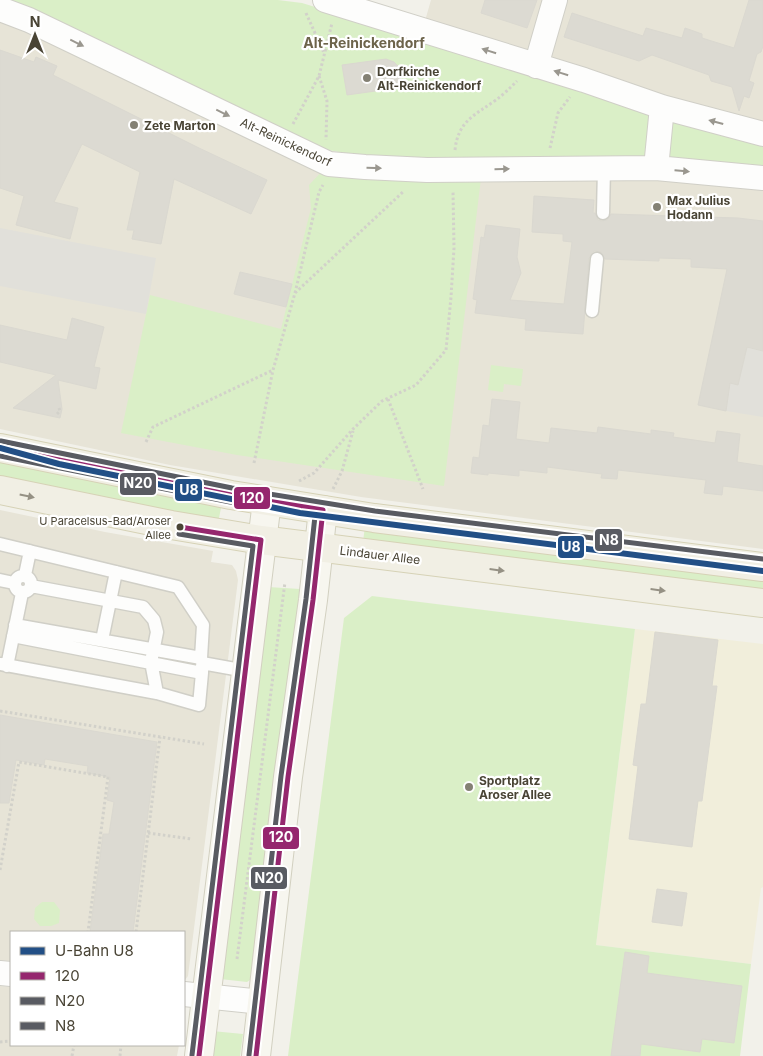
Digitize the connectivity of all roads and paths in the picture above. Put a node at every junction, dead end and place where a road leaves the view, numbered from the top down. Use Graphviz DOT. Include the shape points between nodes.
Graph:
graph roads {
  1 [pos="555,0"];
  2 [pos="322,4"];
  3 [pos="0,9"];
  4 [pos="324,54"];
  5 [pos="536,66"];
  6 [pos="319,76"];
  7 [pos="584,80"];
  8 [pos="662,108"];
  9 [pos="763,134"];
  10 [pos="284,142"];
  11 [pos="327,162"];
  12 [pos="545,168"];
  13 [pos="604,168"];
  14 [pos="656,168"];
  15 [pos="427,170"];
  16 [pos="453,170"];
  17 [pos="763,178"];
  18 [pos="603,213"];
  19 [pos="597,259"];
  20 [pos="295,293"];
  21 [pos="592,311"];
  22 [pos="273,370"];
  23 [pos="388,399"];
  24 [pos="59,408"];
  25 [pos="57,414"];
  26 [pos="353,430"];
  27 [pos="146,442"];
  28 [pos="0,448"];
  29 [pos="254,463"];
  30 [pos="298,482"];
  31 [pos="423,489"];
  32 [pos="0,490"];
  33 [pos="267,500"];
  34 [pos="323,510"];
  35 [pos="262,540"];
  36 [pos="0,544"];
  37 [pos="318,548"];
  38 [pos="30,551"];
  39 [pos="763,567"];
  40 [pos="116,572"];
  41 [pos="0,580"];
  42 [pos="277,581"];
  43 [pos="285,582"];
  44 [pos="293,583"];
  45 [pos="23,584"];
  46 [pos="110,600"];
  47 [pos="763,603"];
  48 [pos="14,631"];
  49 [pos="102,640"];
  50 [pos="152,656"];
  51 [pos="4,665"];
  52 [pos="202,665"];
  53 [pos="246,671"];
  54 [pos="157,692"];
  55 [pos="0,712"];
  56 [pos="160,737"];
  57 [pos="204,744"];
  58 [pos="236,754"];
  59 [pos="263,757"];
  60 [pos="148,833"];
  61 [pos="192,838"];
  62 [pos="0,870"];
  63 [pos="88,931"];
  64 [pos="136,931"];
  65 [pos="237,960"];
  66 [pos="195,996"];
  67 [pos="262,1002"];
  68 [pos="199,1056"];
  69 [pos="256,1056"];
  1 -- 5 [label="street"];
  2 -- 4 [label="path"];
  2 -- 4 [label="path"];
  5 -- 2 [label="street, one-way"];
  3 -- 10 [label="street, Alt-Reinickendorf, one-way"];
  4 -- 6 [label="path"];
  7 -- 5 [label="street, one-way"];
  5 -- 16 [label="path" via="521,73 498,99 471,116 462,126 456,141"];
  6 -- 10 [label="path"];
  6 -- 11 [label="path" via="328,100"];
  7 -- 8 [label="street"];
  7 -- 12 [label="path" via="558,113"];
  9 -- 8 [label="street, one-way"];
  8 -- 14 [label="street"];
  10 -- 11 [label="street, Alt-Reinickendorf"];
  11 -- 15 [label="street, Alt-Reinickendorf, one-way"];
  11 -- 20 [label="path"];
  12 -- 13 [label="street, Alt-Reinickendorf"];
  16 -- 12 [label="street, Alt-Reinickendorf, one-way"];
  13 -- 14 [label="street, Alt-Reinickendorf"];
  13 -- 18 [label="lane"];
  14 -- 17 [label="street, Alt-Reinickendorf, one-way"];
  15 -- 16 [label="street, Alt-Reinickendorf"];
  15 -- 20 [label="path"];
  16 -- 23 [label="path" via="454,248 446,350 416,384"];
  19 -- 21 [label="lane"];
  20 -- 22 [label="path"];
  22 -- 27 [label="path" via="153,427"];
  22 -- 29 [label="path"];
  23 -- 26 [label="path"];
  23 -- 31 [label="path"];
  24 -- 25 [label="path"];
  26 -- 30 [label="path" via="314,473"];
  26 -- 34 [label="path" via="342,471"];
  28 -- 33 [label="main road"];
  32 -- 35 [label="main road, Lindauer Allee, one-way"];
  33 -- 34 [label="main road"];
  33 -- 35 [label="main road"];
  34 -- 37 [label="main road"];
  34 -- 39 [label="main road"];
  35 -- 37 [label="main road, Lindauer Allee"];
  35 -- 53 [label="main road"];
  36 -- 38 [label="lane"];
  37 -- 47 [label="main road, Lindauer Allee, one-way"];
  37 -- 67 [label="main road"];
  38 -- 40 [label="lane"];
  38 -- 45 [label="lane"];
  40 -- 46 [label="lane"];
  40 -- 52 [label="lane" via="178,587 203,625"];
  41 -- 45 [label="lane"];
  42 -- 43 [label="path"];
  43 -- 44 [label="path"];
  43 -- 59 [label="path"];
  45 -- 46 [label="lane"];
  45 -- 48 [label="lane"];
  46 -- 49 [label="lane"];
  46 -- 50 [label="lane" via="143,607 154,620 157,632"];
  48 -- 49 [label="lane"];
  48 -- 50 [label="lane"];
  48 -- 51 [label="lane"];
  49 -- 50 [label="lane"];
  50 -- 52 [label="lane"];
  50 -- 54 [label="lane"];
  51 -- 54 [label="lane"];
  52 -- 53 [label="lane"];
  52 -- 54 [label="lane" via="199,705"];
  53 -- 58 [label="main road"];
  55 -- 56 [label="path"];
  56 -- 57 [label="path"];
  56 -- 60 [label="path"];
  58 -- 59 [label="path"];
  58 -- 66 [label="main road"];
  59 -- 65 [label="path"];
  60 -- 61 [label="path"];
  60 -- 64 [label="path"];
  62 -- 63 [label="path" via="19,762 108,777"];
  66 -- 67 [label="street"];
  66 -- 68 [label="main road"];
  67 -- 69 [label="main road"];
}
